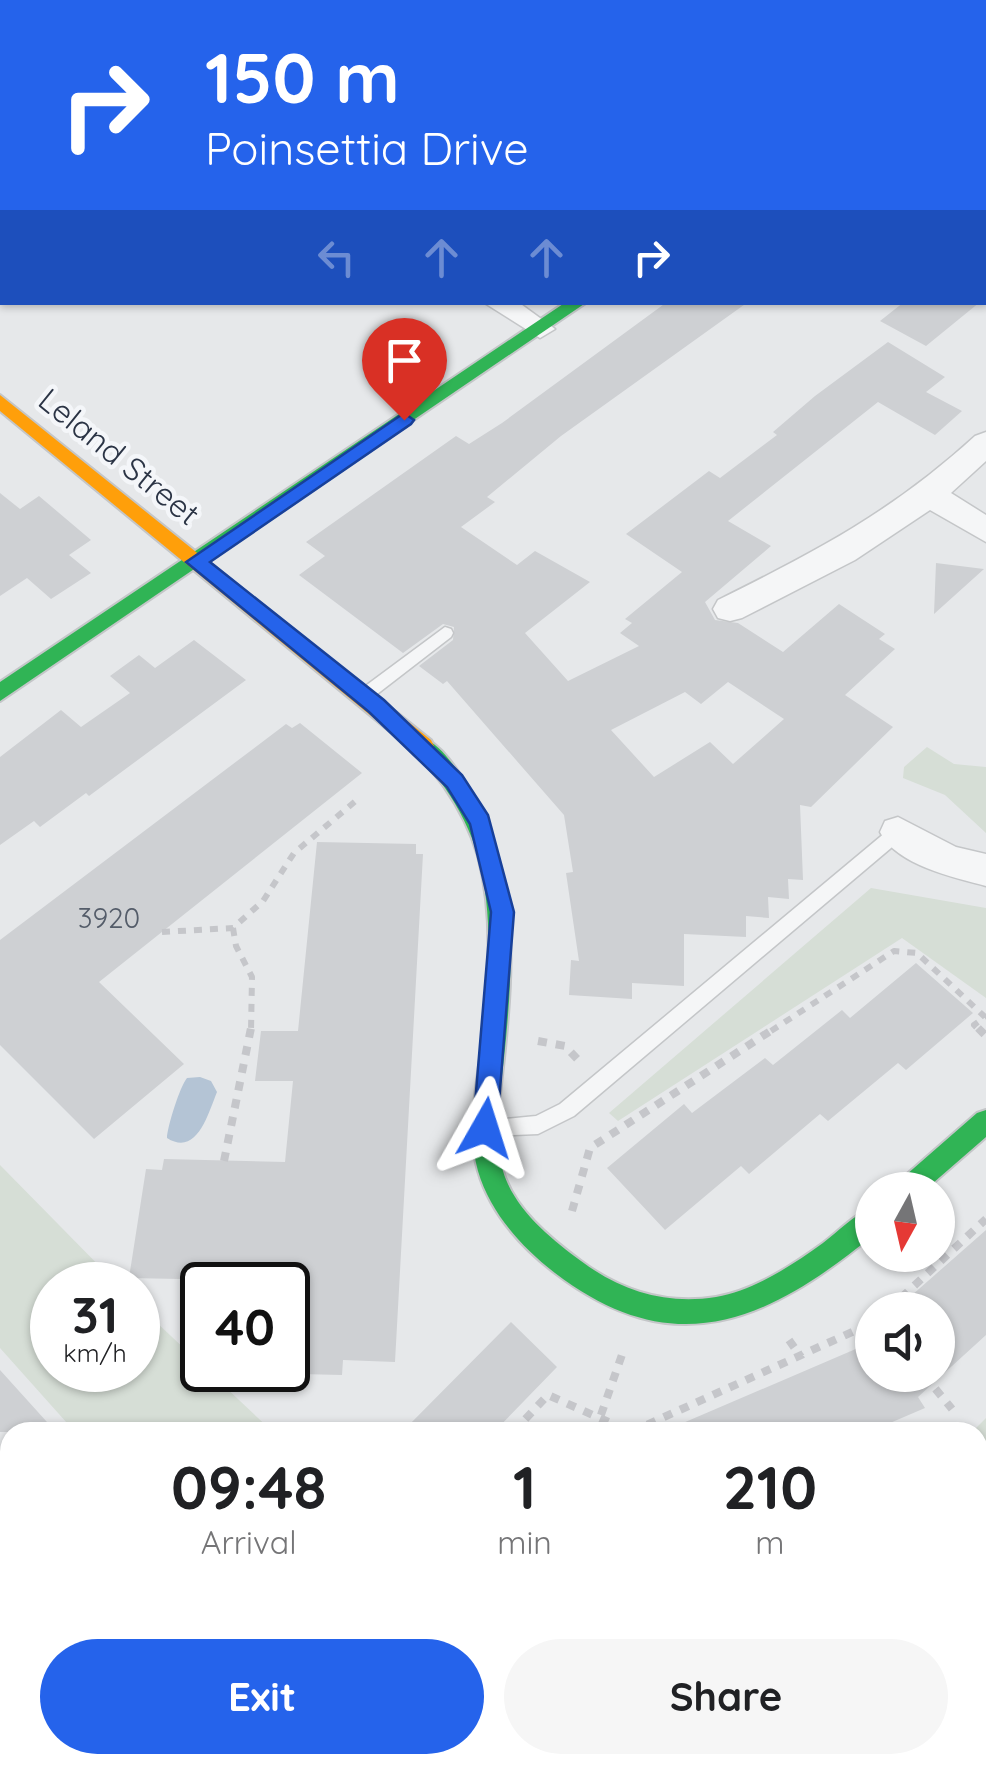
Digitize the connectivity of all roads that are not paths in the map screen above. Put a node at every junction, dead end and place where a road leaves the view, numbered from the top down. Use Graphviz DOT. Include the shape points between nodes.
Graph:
graph roads {
  1 [pos="503,305"];
  2 [pos="575,305"];
  3 [pos="540,329"];
  4 [pos="0,401"];
  5 [pos="986,443"];
  6 [pos="930,495"];
  7 [pos="986,530"];
  8 [pos="196,562"];
  9 [pos="730,609"];
  10 [pos="445,633"];
  11 [pos="0,693"];
  12 [pos="364,696"];
  13 [pos="898,832"];
  14 [pos="986,870"];
  15 [pos="986,1122"];
  16 [pos="485,1128"];
  17 [pos="928,1172"];
  18 [pos="855,1235"];
  1 -- 3 [label="street"];
  2 -- 3 [label="street"];
  3 -- 8 [label="street"];
  4 -- 8 [label="street, Leland Street"];
  5 -- 6 [label="street"];
  6 -- 7 [label="street"];
  6 -- 9 [label="street" via="844,552"];
  8 -- 11 [label="street"];
  8 -- 12 [label="street, Leland Street"];
  10 -- 12 [label="lane"];
  12 -- 16 [label="street, Leland Street" via="455,781 480,822 503,912"];
  13 -- 14 [label="street" via="928,852"];
  13 -- 16 [label="lane" via="553,1119"];
  15 -- 17 [label="street"];
  16 -- 18 [label="street, Leland Street" via="492,1177 508,1206 572,1272 617,1297 685,1312 732,1307 782,1292"];
}
